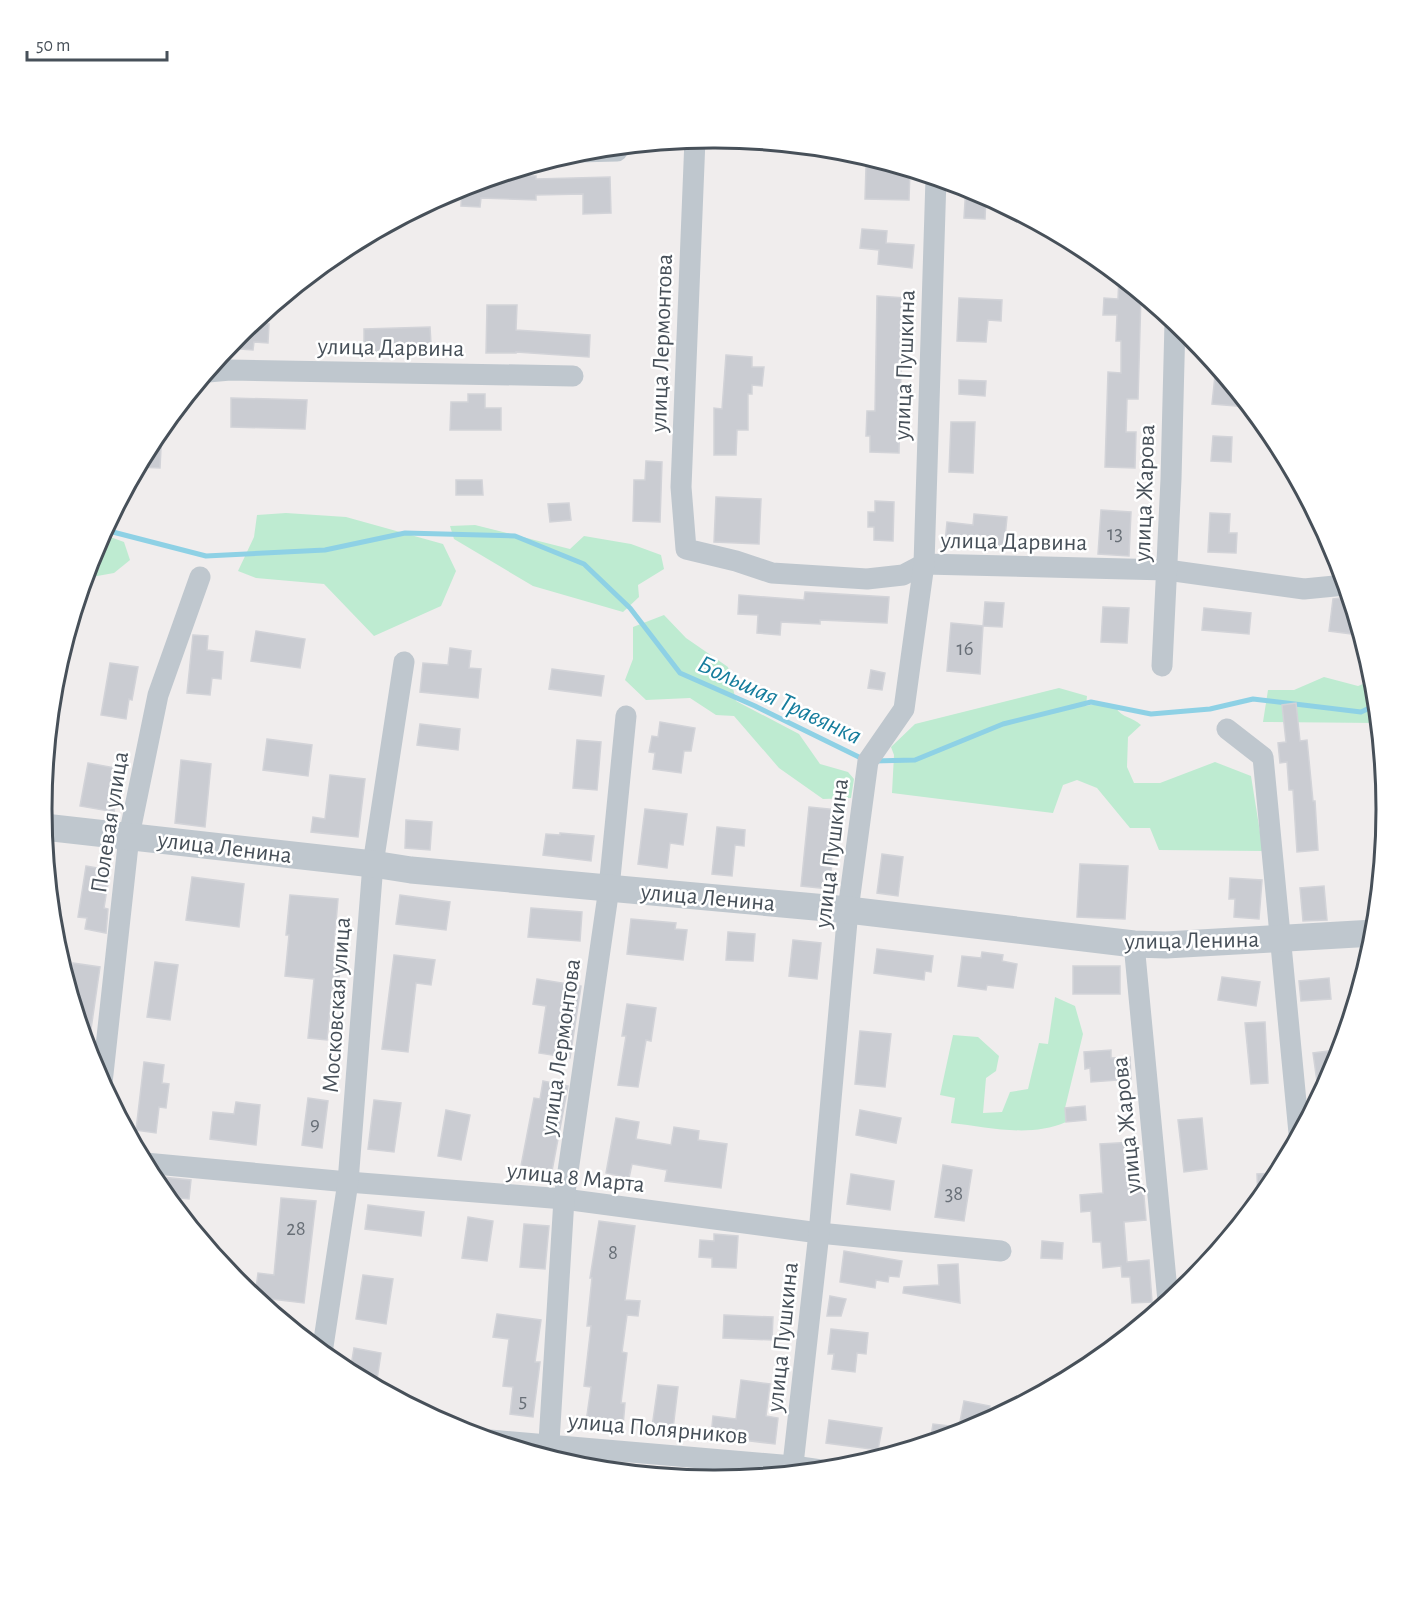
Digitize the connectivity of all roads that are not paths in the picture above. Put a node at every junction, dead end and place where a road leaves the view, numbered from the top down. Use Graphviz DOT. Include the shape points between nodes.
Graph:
graph roads {
  1 [pos="695,148"];
  2 [pos="936,186"];
  3 [pos="1175,334"];
  4 [pos="218,371"];
  5 [pos="573,376"];
  6 [pos="686,549"];
  7 [pos="924,564"];
  8 [pos="1167,570"];
  9 [pos="200,577"];
  10 [pos="1336,586"];
  11 [pos="404,662"];
  12 [pos="1162,666"];
  13 [pos="626,716"];
  14 [pos="1227,729"];
  15 [pos="53,828"];
  16 [pos="129,836"];
  17 [pos="373,864"];
  18 [pos="609,888"];
  19 [pos="848,910"];
  20 [pos="1364,933"];
  21 [pos="1280,937"];
  22 [pos="1134,944"];
  23 [pos="104,1064"];
  24 [pos="1298,1120"];
  25 [pos="156,1164"];
  26 [pos="348,1182"];
  27 [pos="564,1199"];
  28 [pos="819,1233"];
  29 [pos="1001,1251"];
  30 [pos="1167,1291"];
  31 [pos="324,1343"];
  32 [pos="549,1449"];
  33 [pos="559,1452"];
  34 [pos="792,1466"];
  35 [pos="767,1468"];
  1 -- 6 [label="street, улица Лермонтова" via="681,487"];
  2 -- 7 [label="street, улица Пушкина"];
  3 -- 8 [label="street, улица Жарова"];
  4 -- 5 [label="street, улица Дарвина"];
  6 -- 7 [label="street, улица Дарвина" via="772,573 867,579 903,575"];
  7 -- 8 [label="street, улица Дарвина"];
  7 -- 19 [label="street, улица Пушкина" via="904,710 868,761"];
  8 -- 10 [label="street, улица Дарвина" via="1304,589"];
  8 -- 12 [label="street, улица Жарова"];
  9 -- 16 [label="street, Полевая улица" via="158,695"];
  11 -- 17 [label="street, Московская улица"];
  13 -- 18 [label="street, улица Лермонтова"];
  14 -- 21 [label="street" via="1263,757"];
  15 -- 16 [label="street, улица Ленина"];
  16 -- 17 [label="street, улица Ленина"];
  16 -- 23 [label="street, Полевая улица"];
  17 -- 18 [label="street, улица Ленина"];
  17 -- 26 [label="street, Московская улица"];
  18 -- 19 [label="street, улица Ленина"];
  18 -- 27 [label="street, улица Лермонтова"];
  19 -- 22 [label="street, улица Ленина"];
  19 -- 28 [label="street, улица Пушкина"];
  20 -- 21 [label="street, улица Ленина"];
  21 -- 22 [label="street, улица Ленина"];
  21 -- 24 [label="street"];
  22 -- 30 [label="street, улица Жарова"];
  25 -- 26 [label="street, улица 8 Марта"];
  26 -- 27 [label="street, улица 8 Марта"];
  26 -- 31 [label="street, Московская улица"];
  27 -- 28 [label="street, улица 8 Марта"];
  27 -- 32 [label="street, улица Лермонтова"];
  28 -- 29 [label="street, улица 8 Марта"];
  28 -- 34 [label="street, улица Пушкина"];
  33 -- 35 [label="street, улица Полярников"];
}
